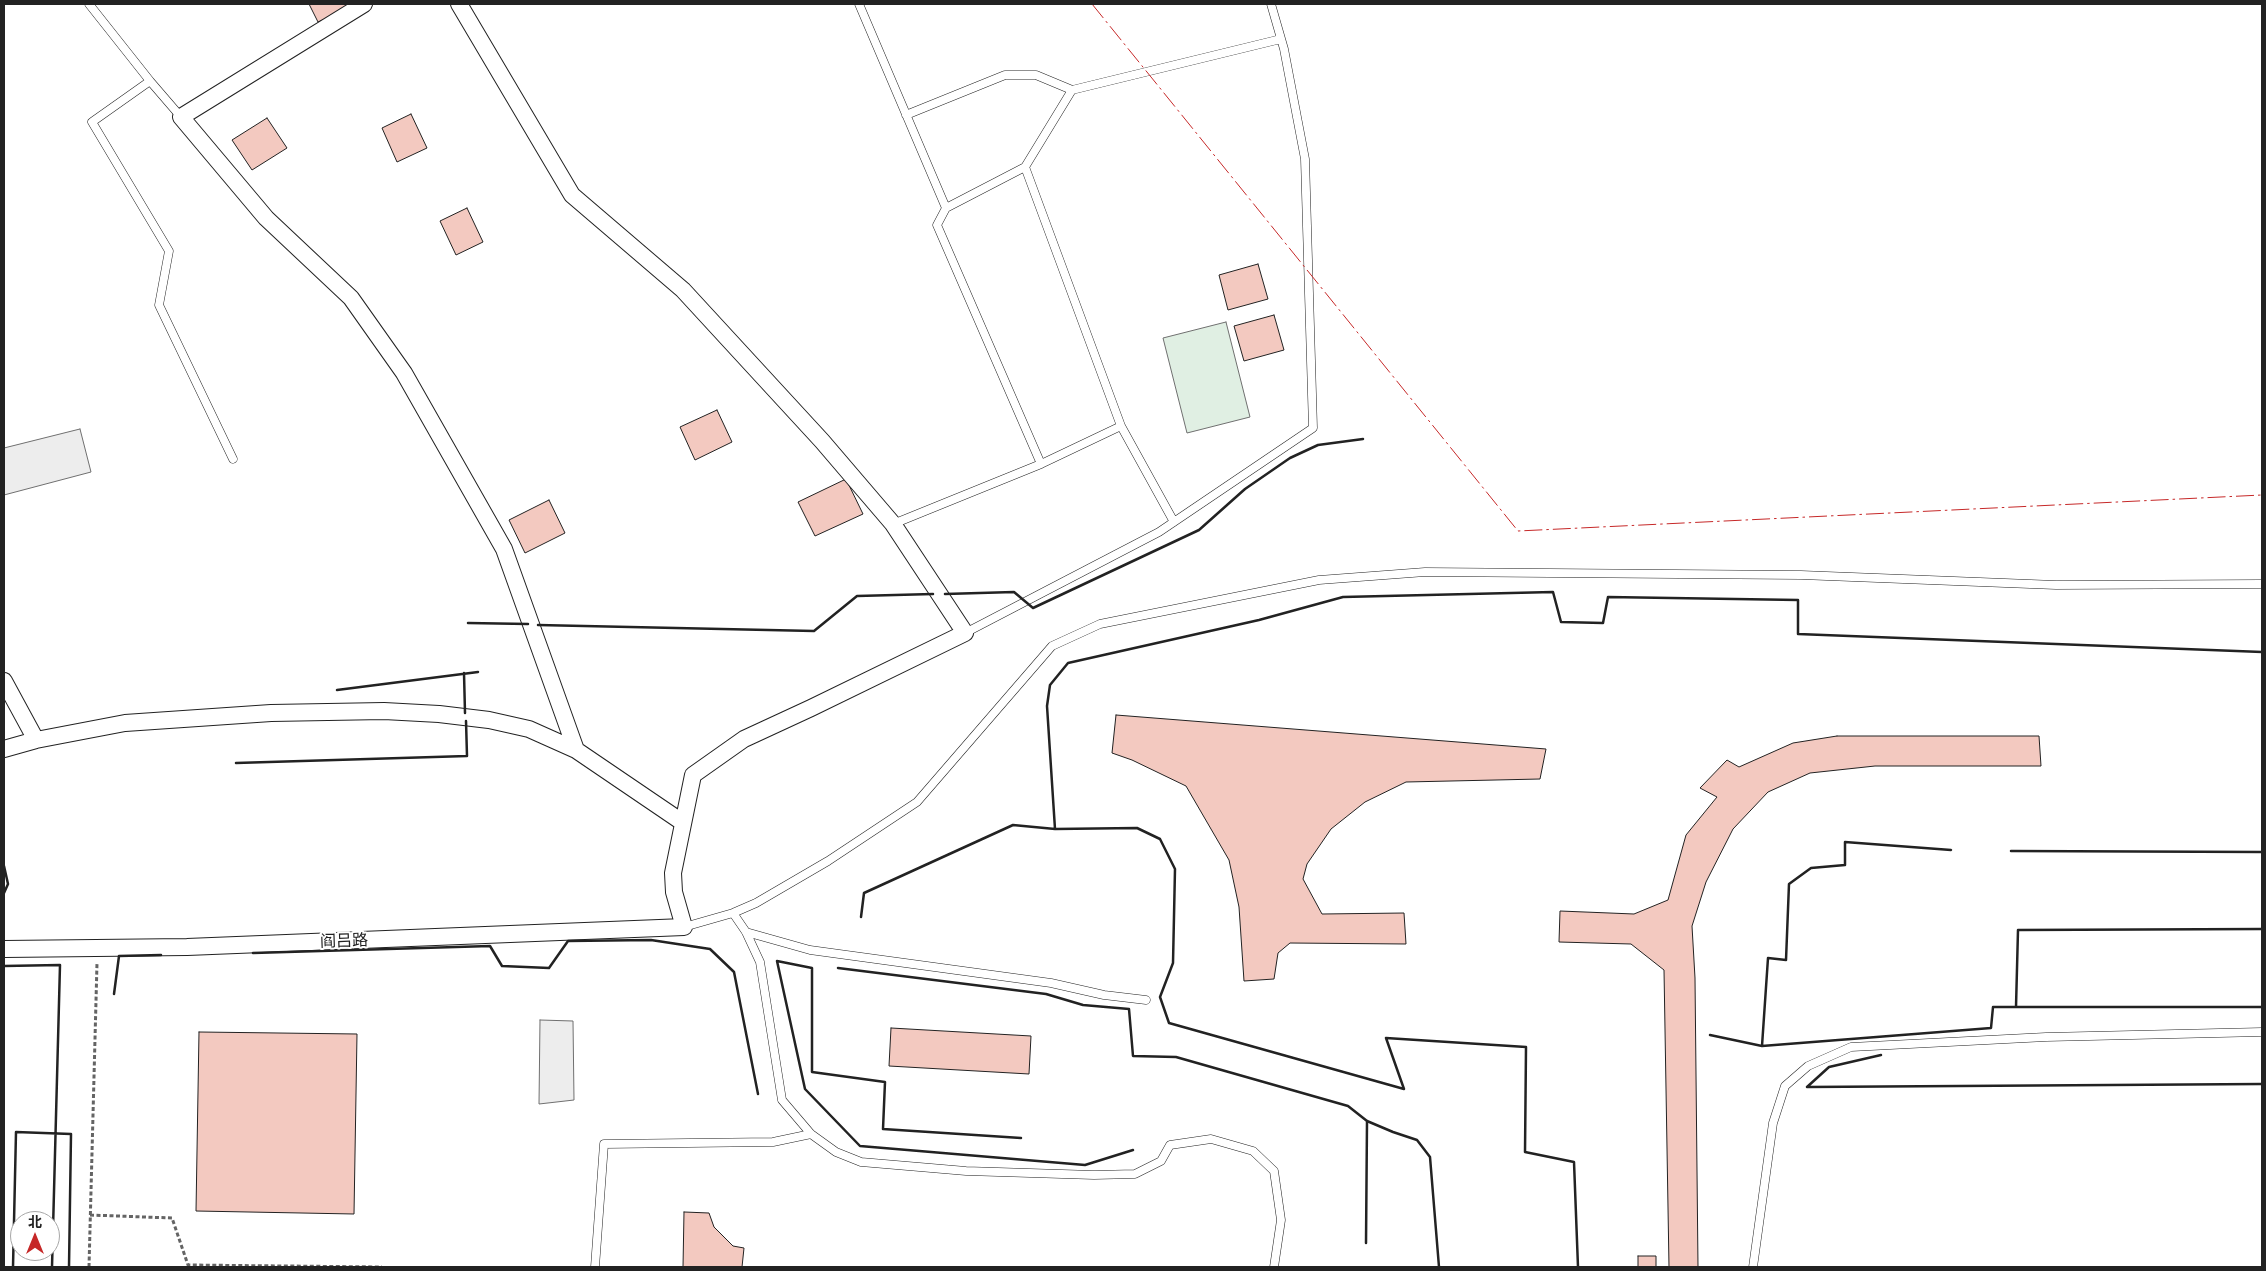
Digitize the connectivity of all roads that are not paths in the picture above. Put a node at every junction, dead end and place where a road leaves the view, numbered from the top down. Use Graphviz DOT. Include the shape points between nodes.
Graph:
graph roads {
  1 [pos="89,4"];
  2 [pos="364,4"];
  3 [pos="459,4"];
  4 [pos="858,4"];
  5 [pos="1271,4"];
  6 [pos="1281,38"];
  7 [pos="150,81"];
  8 [pos="1072,90"];
  9 [pos="906,115"];
  10 [pos="181,116"];
  11 [pos="1025,167"];
  12 [pos="946,208"];
  13 [pos="1121,426"];
  14 [pos="233,460"];
  15 [pos="1041,464"];
  16 [pos="1174,522"];
  17 [pos="893,524"];
  18 [pos="2262,584"];
  19 [pos="965,632"];
  20 [pos="4,681"];
  21 [pos="36,740"];
  22 [pos="4,749"];
  23 [pos="576,750"];
  24 [pos="681,828"];
  25 [pos="733,913"];
  26 [pos="684,927"];
  27 [pos="746,932"];
  28 [pos="4,949"];
  29 [pos="1146,1000"];
  30 [pos="2262,1032"];
  31 [pos="811,1134"];
  32 [pos="594,1267"];
  33 [pos="1274,1267"];
  34 [pos="1753,1267"];
  1 -- 7 [label="lane"];
  2 -- 10 [label="street"];
  3 -- 17 [label="street" via="572,195 683,290 822,441"];
  4 -- 9 [label="lane"];
  5 -- 6 [label="lane"];
  6 -- 8 [label="lane"];
  6 -- 16 [label="lane" via="1306,159 1313,428"];
  7 -- 10 [label="lane"];
  7 -- 14 [label="lane" via="92,122 169,251 159,305"];
  8 -- 9 [label="lane" via="1036,75 1004,75"];
  8 -- 11 [label="lane"];
  9 -- 12 [label="lane"];
  10 -- 23 [label="street" via="266,218 351,298 404,373 504,549"];
  11 -- 12 [label="lane"];
  11 -- 13 [label="lane"];
  12 -- 15 [label="lane" via="937,224"];
  13 -- 15 [label="lane"];
  13 -- 16 [label="lane"];
  15 -- 17 [label="lane"];
  16 -- 19 [label="lane"];
  17 -- 19 [label="street"];
  18 -- 25 [label="lane" via="2056,586 1801,574 1425,572 1319,580 1100,624 1052,646 917,802 828,861"];
  19 -- 24 [label="street" via="744,738 693,775"];
  20 -- 21 [label="street"];
  21 -- 22 [label="street"];
  21 -- 23 [label="street" via="125,723 384,711 489,720 529,729"];
  23 -- 24 [label="street"];
  24 -- 26 [label="street" via="673,873 674,892"];
  25 -- 26 [label="lane"];
  25 -- 27 [label="lane"];
  26 -- 28 [label="street, 阎吕路" via="217,946"];
  27 -- 29 [label="lane" via="810,950 1051,982 1104,995"];
  27 -- 31 [label="lane" via="760,962 782,1100"];
  30 -- 34 [label="lane" via="2046,1037 1851,1047 1808,1066 1785,1086 1773,1123"];
  31 -- 32 [label="lane" via="773,1142 604,1144"];
  31 -- 33 [label="lane" via="836,1152 861,1162 966,1171 1135,1174 1161,1161 1170,1145 1211,1139 1253,1151 1274,1171 1281,1220"];
}
